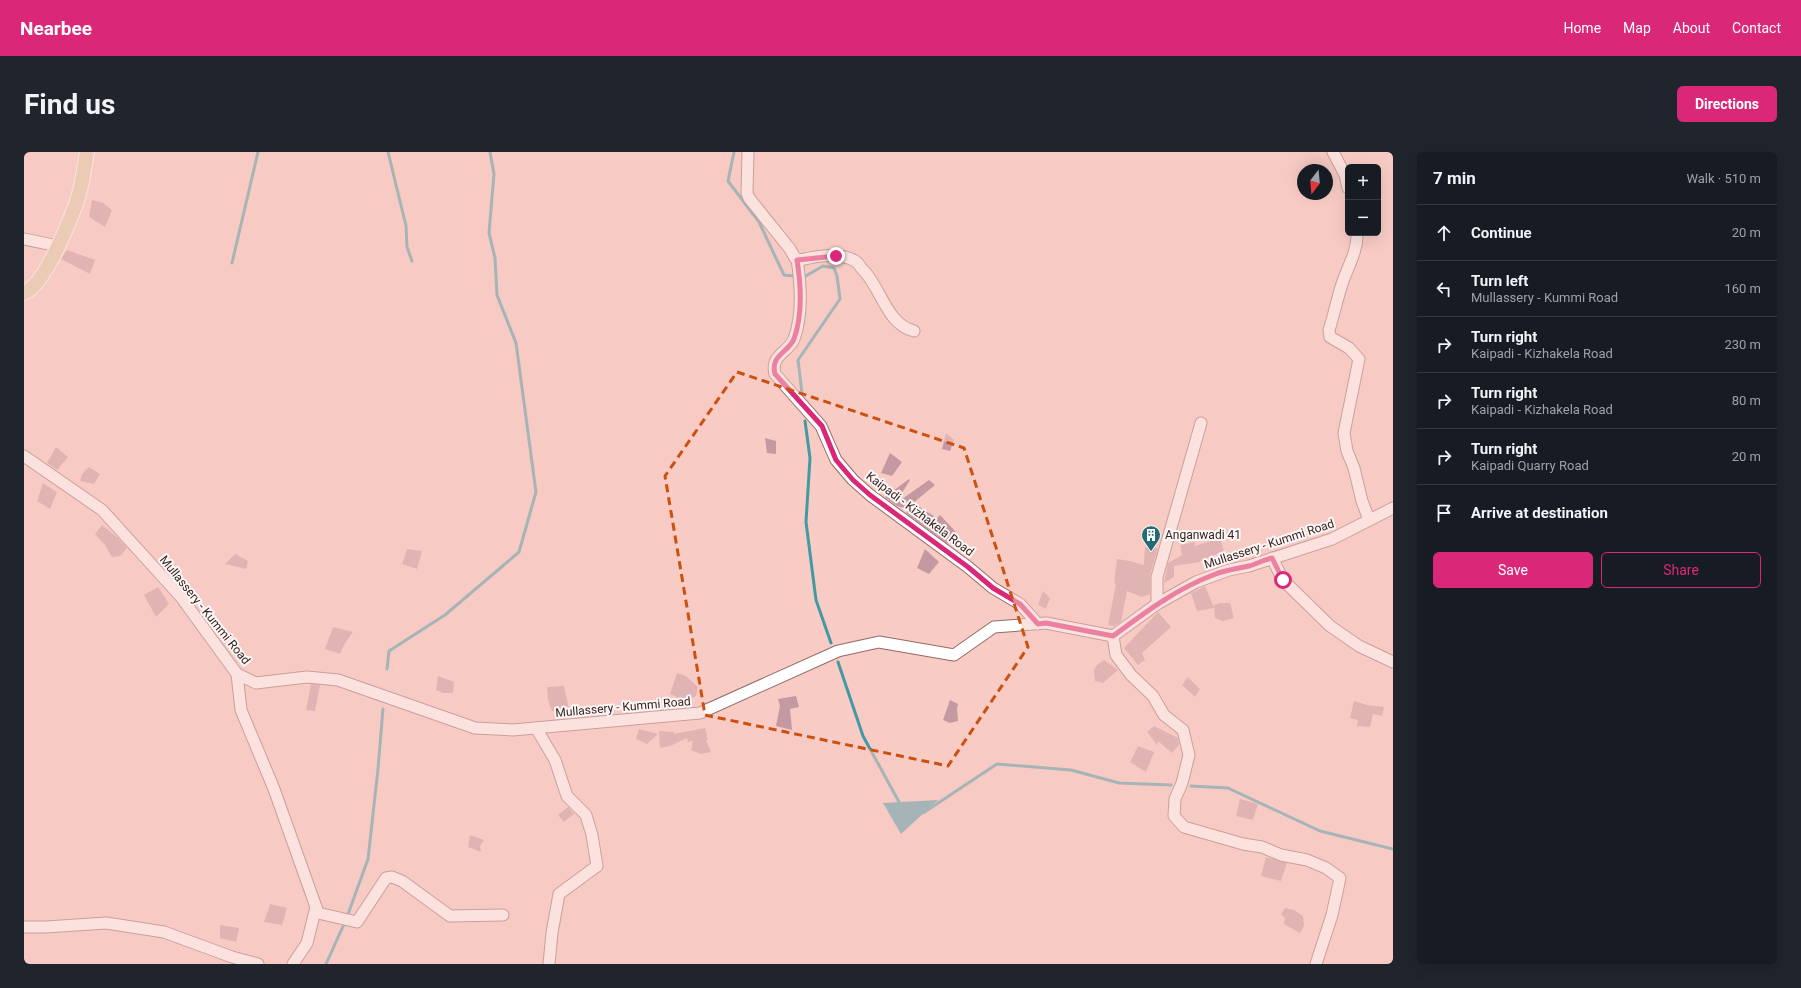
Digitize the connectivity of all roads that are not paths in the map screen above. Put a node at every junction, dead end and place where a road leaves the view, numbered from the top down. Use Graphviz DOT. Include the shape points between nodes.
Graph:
graph roads {
  1 [pos="87,152"];
  2 [pos="748,152"];
  3 [pos="1333,152"];
  4 [pos="1345,174"];
  5 [pos="1357,236"];
  6 [pos="24,239"];
  7 [pos="58,246"];
  8 [pos="795,256"];
  9 [pos="24,293"];
  10 [pos="914,331"];
  11 [pos="1201,423"];
  12 [pos="24,456"];
  13 [pos="1393,508"];
  14 [pos="1369,520"];
  15 [pos="1272,558"];
  16 [pos="1157,604"];
  17 [pos="1038,624"];
  18 [pos="1113,636"];
  19 [pos="1393,662"];
  20 [pos="237,674"];
  21 [pos="536,728"];
  22 [pos="316,908"];
  23 [pos="503,915"];
  24 [pos="24,927"];
  25 [pos="258,964"];
  26 [pos="293,964"];
  27 [pos="549,964"];
  28 [pos="1316,964"];
  1 -- 7 [label="main road" via="77,202"];
  2 -- 8 [label="street" via="749,198"];
  3 -- 4 [label="street"];
  5 -- 14 [label="street" via="1329,330 1330,337 1348,348 1359,359 1344,433 1347,451"];
  6 -- 7 [label="street"];
  7 -- 9 [label="main road" via="43,275"];
  8 -- 10 [label="street" via="836,256 856,261 870,278 893,318 904,329"];
  8 -- 17 [label="street, Kaipadi - Kizhakela Road" via="800,294 799,321 793,340 773,367 775,374 822,426 836,460 853,480 993,588 1020,604"];
  11 -- 16 [label="street" via="1156,577"];
  12 -- 20 [label="street, Mullassery - Kummi Road" via="102,510 181,598"];
  13 -- 14 [label="street, Mullassery - Kummi Road"];
  14 -- 15 [label="street, Mullassery - Kummi Road" via="1332,539"];
  15 -- 16 [label="street, Mullassery - Kummi Road" via="1213,575"];
  15 -- 19 [label="street" via="1283,580 1330,626 1359,646"];
  16 -- 18 [label="street, Mullassery - Kummi Road"];
  17 -- 18 [label="street, Mullassery - Kummi Road" via="1046,623"];
  17 -- 21 [label="street, Mullassery - Kummi Road" via="994,627 954,655 879,642 838,651 700,713"];
  18 -- 28 [label="street" via="1116,655 1131,675 1153,696 1164,715 1183,730 1189,755 1175,799 1174,816 1184,827 1307,860 1326,868 1340,878 1332,915"];
  20 -- 21 [label="street, Mullassery - Kummi Road" via="256,683 307,677 338,680 475,728"];
  20 -- 22 [label="street" via="241,710 274,789"];
  21 -- 27 [label="street" via="555,760 567,796 586,815 597,866 559,894"];
  22 -- 23 [label="street" via="318,913 357,922 386,878 392,877 402,881 450,916"];
  22 -- 26 [label="street" via="307,943"];
  24 -- 25 [label="street" via="106,923 164,932"];
}
